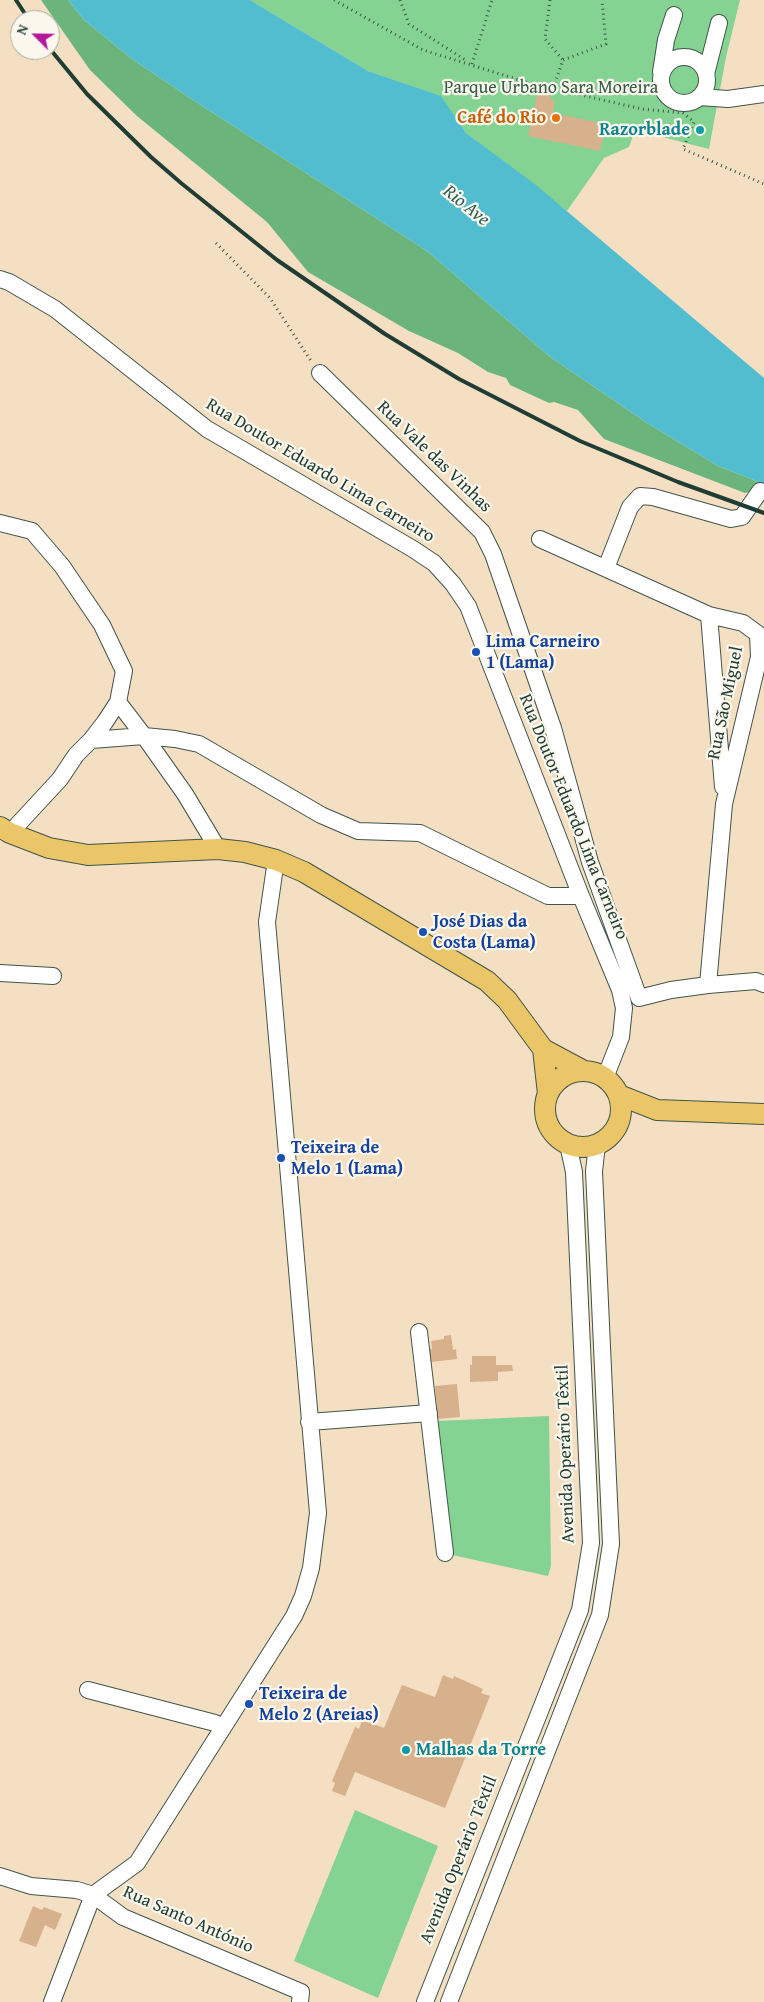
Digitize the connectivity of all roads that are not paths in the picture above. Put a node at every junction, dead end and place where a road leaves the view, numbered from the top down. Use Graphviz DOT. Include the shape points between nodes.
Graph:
graph roads {
  1 [pos="674,15"];
  2 [pos="719,23"];
  3 [pos="707,78"];
  4 [pos="660,79"];
  5 [pos="764,94"];
  6 [pos="699,98"];
  7 [pos="728,99"];
  8 [pos="0,279"];
  9 [pos="320,374"];
  10 [pos="760,491"];
  11 [pos="0,523"];
  12 [pos="540,539"];
  13 [pos="606,568"];
  14 [pos="709,615"];
  15 [pos="118,702"];
  16 [pos="144,736"];
  17 [pos="91,740"];
  18 [pos="724,804"];
  19 [pos="3,834"];
  20 [pos="218,849"];
  21 [pos="276,860"];
  22 [pos="581,896"];
  23 [pos="0,973"];
  24 [pos="53,976"];
  25 [pos="761,978"];
  26 [pos="708,985"];
  27 [pos="543,1049"];
  28 [pos="584,1071"];
  29 [pos="605,1078"];
  30 [pos="548,1094"];
  31 [pos="619,1095"];
  32 [pos="657,1110"];
  33 [pos="764,1114"];
  34 [pos="618,1124"];
  35 [pos="568,1144"];
  36 [pos="597,1145"];
  37 [pos="419,1332"];
  38 [pos="429,1413"];
  39 [pos="309,1422"];
  40 [pos="445,1553"];
  41 [pos="88,1690"];
  42 [pos="223,1728"];
  43 [pos="0,1876"];
  44 [pos="93,1895"];
  45 [pos="301,1997"];
  46 [pos="52,2002"];
  47 [pos="425,2002"];
  48 [pos="449,2002"];
  1 -- 4 [label="street"];
  2 -- 3 [label="street"];
  3 -- 4 [label="street" via="703,66 684,56 669,62"];
  3 -- 6 [label="street" via="705,90"];
  3 -- 7 [label="street"];
  4 -- 6 [label="street" via="665,94 676,102 684,104"];
  5 -- 7 [label="street"];
  6 -- 7 [label="street"];
  8 -- 22 [label="street, Rua Doutor Eduardo Lima Carneiro" via="55,309 207,429 434,563 453,584 471,614"];
  9 -- 26 [label="street, Rua Vale das Vinhas" via="482,532 493,554 553,728 590,862 639,998"];
  10 -- 13 [label="street" via="742,517 731,519 640,496 630,506"];
  11 -- 15 [label="street" via="32,531 62,566 102,624 124,671"];
  12 -- 13 [label="street, Rua São Miguel"];
  13 -- 14 [label="street, Rua São Miguel"];
  14 -- 18 [label="street, Rua São Miguel"];
  14 -- 18 [label="street, Rua São Miguel" via="743,623 758,634 760,644"];
  15 -- 16 [label="street"];
  15 -- 17 [label="street"];
  16 -- 17 [label="street"];
  16 -- 20 [label="street" via="185,794"];
  16 -- 22 [label="street" via="199,744 321,814 358,831 420,833 548,896"];
  17 -- 19 [label="street" via="60,779"];
  18 -- 26 [label="street, Rua São Miguel"];
  19 -- 20 [label="main road" via="49,848 88,855"];
  20 -- 21 [label="main road"];
  21 -- 27 [label="main road" via="304,872 487,981 507,1000"];
  21 -- 39 [label="street" via="267,922"];
  22 -- 29 [label="street, Rua Doutor Eduardo Lima Carneiro" via="620,990 624,1008 621,1036"];
  23 -- 24 [label="street"];
  25 -- 26 [label="street"];
  27 -- 28 [label="main road"];
  27 -- 30 [label="main road"];
  28 -- 29 [label="main road"];
  28 -- 30 [label="main road" via="562,1077"];
  29 -- 31 [label="main road"];
  30 -- 35 [label="main road" via="546,1117 554,1133"];
  31 -- 32 [label="main road"];
  31 -- 34 [label="main road" via="621,1115"];
  32 -- 33 [label="main road"];
  32 -- 34 [label="main road"];
  34 -- 36 [label="main road" via="613,1133"];
  35 -- 36 [label="main road" via="582,1147"];
  35 -- 47 [label="street, Avenida Operário Têxtil" via="574,1172 591,1543 580,1610"];
  36 -- 48 [label="street" via="594,1171 611,1544 600,1615"];
  37 -- 38 [label="street"];
  38 -- 39 [label="street"];
  38 -- 40 [label="street"];
  39 -- 42 [label="street" via="318,1512 311,1568 294,1616"];
  41 -- 42 [label="street" via="215,1723"];
  42 -- 44 [label="street" via="137,1863"];
  43 -- 44 [label="street, Rua Santo António" via="31,1886 76,1890"];
  44 -- 45 [label="street, Rua Santo António" via="123,1917"];
  44 -- 46 [label="street"];
}
